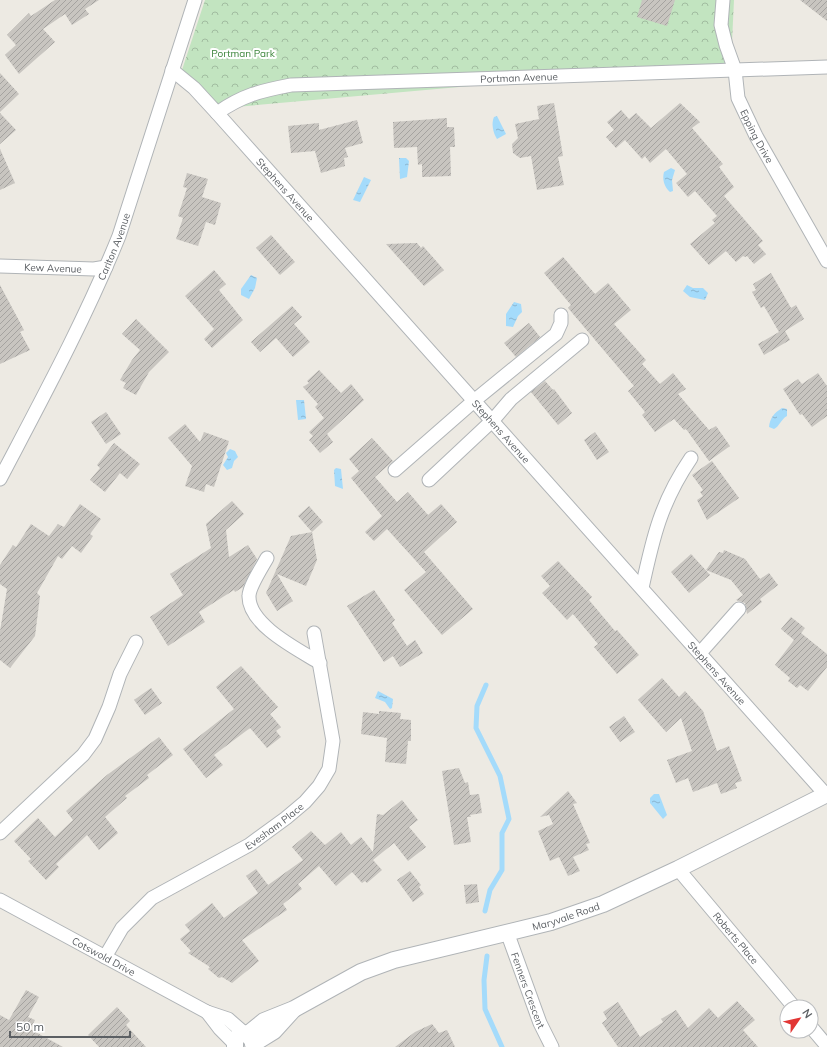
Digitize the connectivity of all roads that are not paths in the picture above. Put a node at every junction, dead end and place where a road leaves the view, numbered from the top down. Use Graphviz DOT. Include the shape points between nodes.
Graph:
graph roads {
  1 [pos="195,0"];
  2 [pos="723,0"];
  3 [pos="827,67"];
  4 [pos="172,70"];
  5 [pos="735,70"];
  6 [pos="217,113"];
  7 [pos="827,261"];
  8 [pos="0,266"];
  9 [pos="106,267"];
  10 [pos="560,315"];
  11 [pos="582,340"];
  12 [pos="475,400"];
  13 [pos="493,420"];
  14 [pos="691,458"];
  15 [pos="395,470"];
  16 [pos="0,478"];
  17 [pos="429,480"];
  18 [pos="267,558"];
  19 [pos="642,588"];
  20 [pos="739,609"];
  21 [pos="314,633"];
  22 [pos="136,642"];
  23 [pos="700,653"];
  24 [pos="320,663"];
  25 [pos="827,794"];
  26 [pos="0,833"];
  27 [pos="678,870"];
  28 [pos="0,900"];
  29 [pos="507,932"];
  30 [pos="105,957"];
  31 [pos="787,999"];
  32 [pos="819,1037"];
  33 [pos="242,1042"];
  34 [pos="827,1046"];
  35 [pos="552,1047"];
  1 -- 4 [label="street, Carlton Avenue"];
  2 -- 5 [label="street, Epping Drive" via="721,25"];
  3 -- 5 [label="street, Portman Avenue"];
  4 -- 6 [label="street, Stephens Avenue" via="194,88"];
  4 -- 9 [label="street, Carlton Avenue" via="119,236"];
  5 -- 6 [label="street, Portman Avenue" via="291,85 256,92"];
  5 -- 7 [label="street, Epping Drive" via="738,98 756,136"];
  6 -- 12 [label="street, Stephens Avenue"];
  8 -- 9 [label="street, Kew Avenue" via="94,269"];
  9 -- 16 [label="street, Carlton Avenue" via="74,336"];
  10 -- 12 [label="street" via="561,323 556,334"];
  11 -- 13 [label="street" via="516,394"];
  12 -- 13 [label="street, Stephens Avenue"];
  12 -- 15 [label="street"];
  13 -- 17 [label="street"];
  13 -- 19 [label="street, Stephens Avenue"];
  14 -- 19 [label="street" via="678,477 657,524"];
  18 -- 24 [label="street" via="249,594 253,612 272,632"];
  19 -- 23 [label="street, Stephens Avenue"];
  20 -- 23 [label="street"];
  21 -- 24 [label="street, Evesham Place"];
  22 -- 26 [label="street" via="120,674 95,739 84,755"];
  23 -- 25 [label="street, Stephens Avenue"];
  24 -- 30 [label="street, Evesham Place" via="334,741 329,769 319,786 286,818 248,845 152,898 122,928"];
  25 -- 27 [label="street, Maryvale Road"];
  27 -- 29 [label="street, Maryvale Road" via="603,904 551,922"];
  27 -- 31 [label="street, Roberts Place"];
  28 -- 30 [label="street, Cotswold Drive"];
  29 -- 33 [label="street, Maryvale Road" via="387,962 361,972 294,1009 274,1031"];
  29 -- 35 [label="street, Fenners Crescent" via="540,1023"];
  30 -- 33 [label="street, Cotswold Drive" via="207,1012 228,1019"];
  32 -- 34 [label="street"];
}
